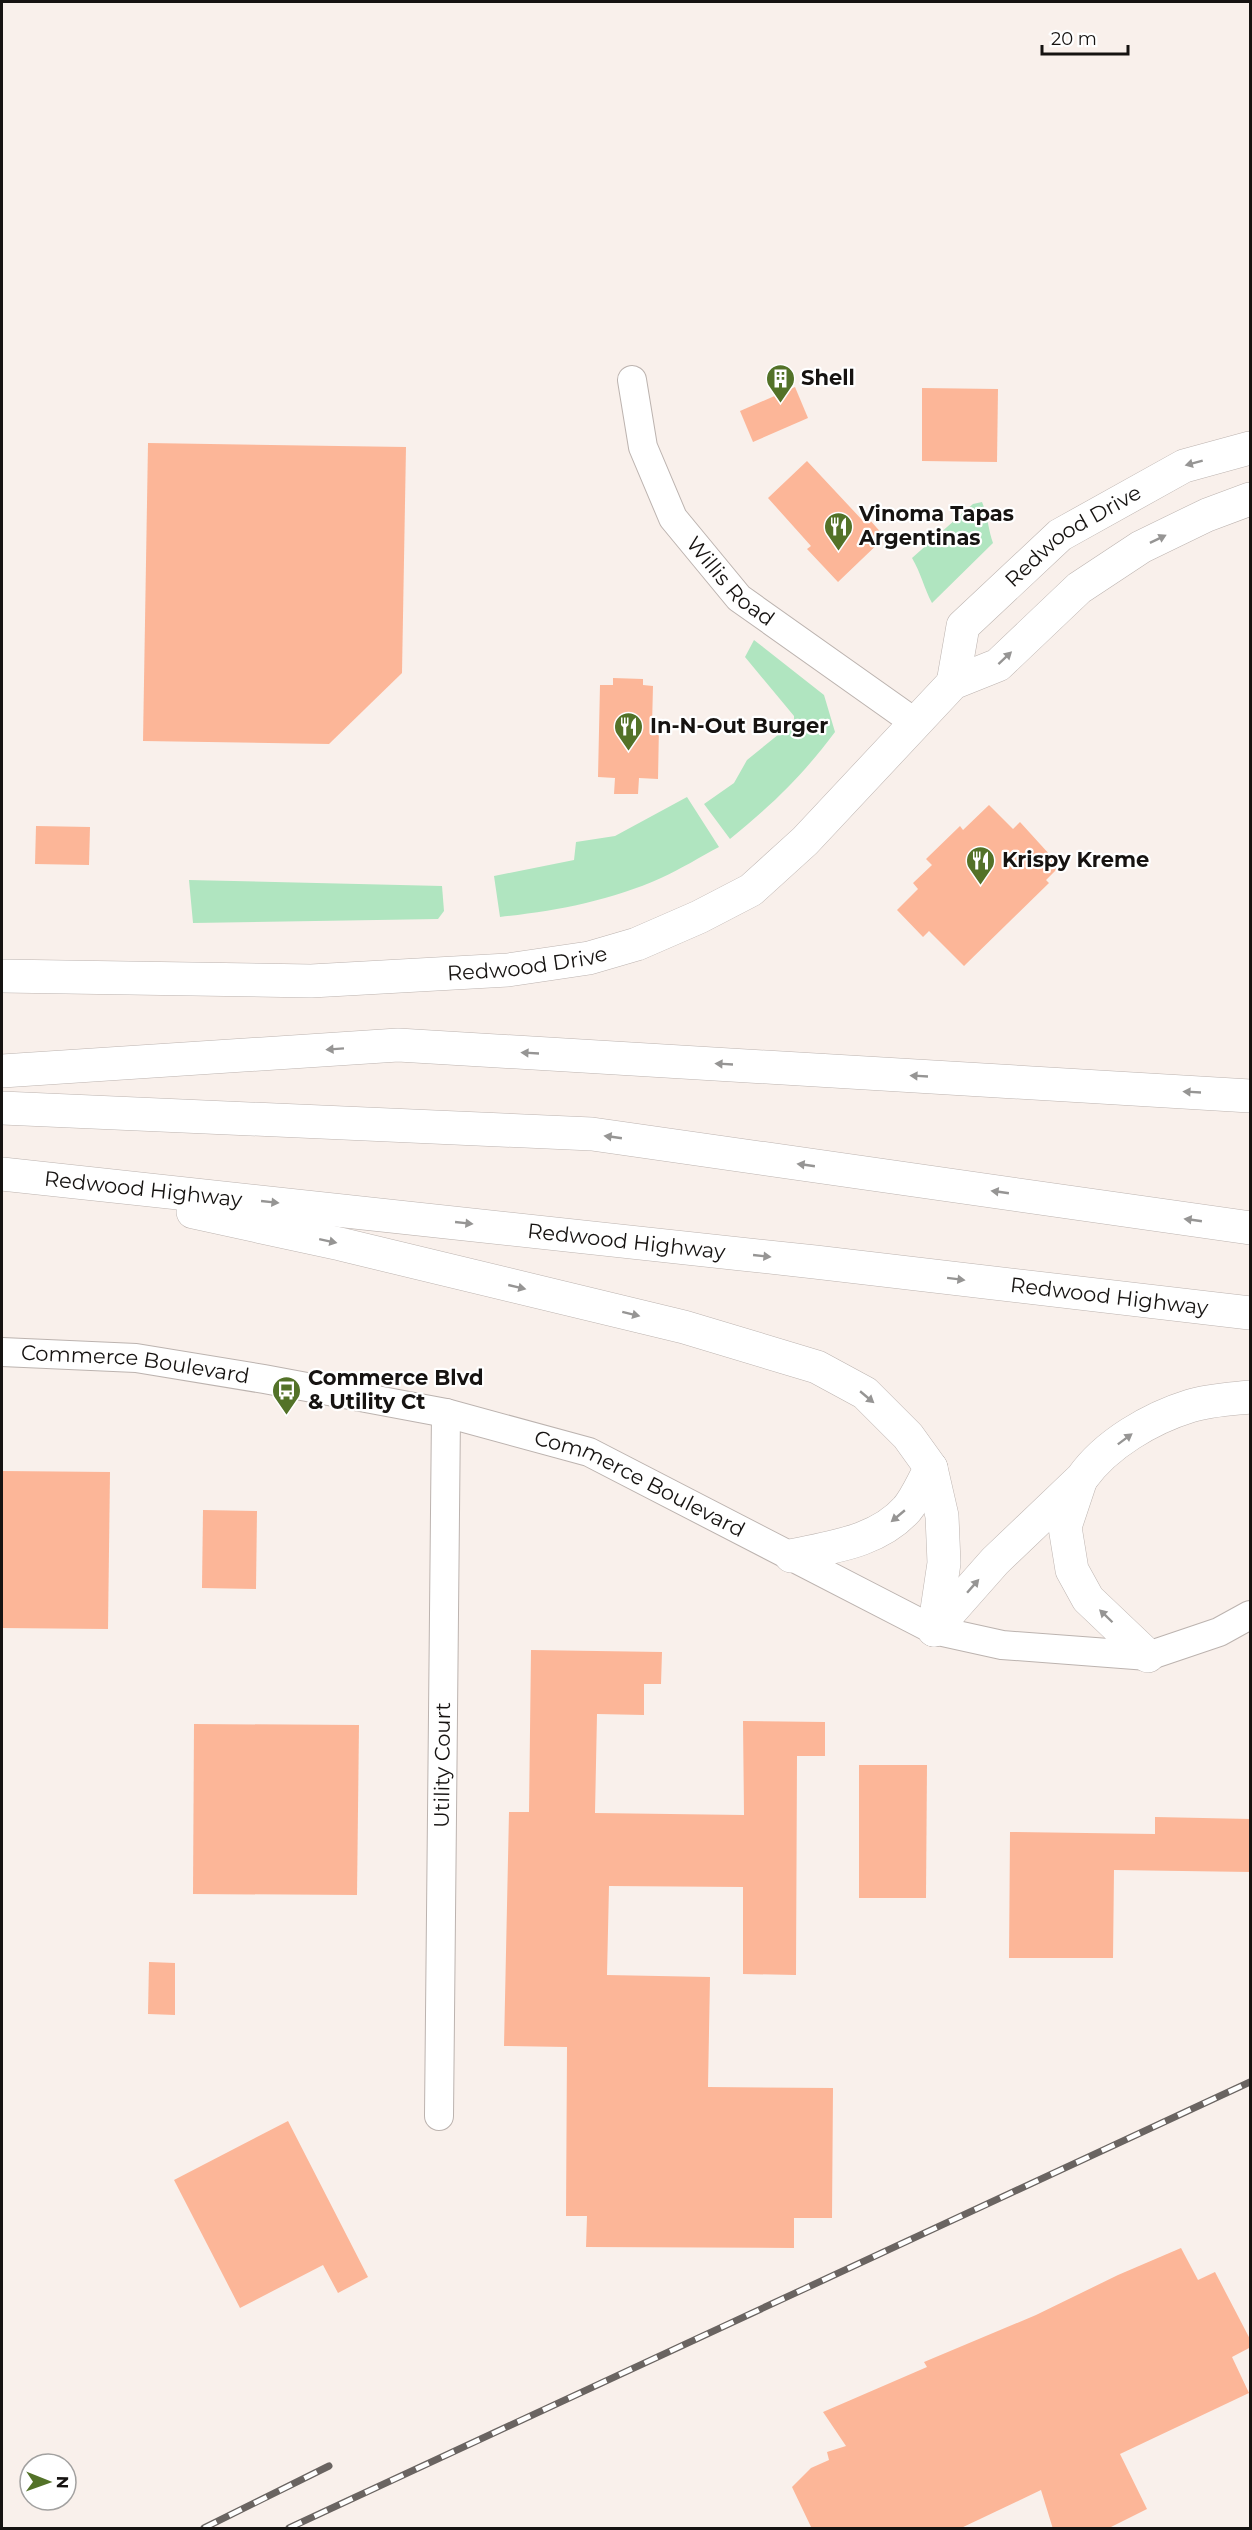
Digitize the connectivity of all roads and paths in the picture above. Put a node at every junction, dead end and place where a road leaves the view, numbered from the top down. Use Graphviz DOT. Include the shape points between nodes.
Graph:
graph roads {
  1 [pos="632,380"];
  2 [pos="1251,448"];
  3 [pos="1251,499"];
  4 [pos="953,683"];
  5 [pos="914,722"];
  6 [pos="2,976"];
  7 [pos="2,1071"];
  8 [pos="1251,1096"];
  9 [pos="2,1108"];
  10 [pos="13,1174"];
  11 [pos="1251,1228"];
  12 [pos="1251,1313"];
  13 [pos="2,1352"];
  14 [pos="1251,1396"];
  15 [pos="446,1413"];
  16 [pos="931,1468"];
  17 [pos="1082,1478"];
  18 [pos="791,1556"];
  19 [pos="1251,1615"];
  20 [pos="934,1630"];
  21 [pos="1148,1656"];
  22 [pos="439,2116"];
  1 -- 5 [label="street, Willis Road" via="643,447 674,518 739,598"];
  2 -- 4 [label="main road, Redwood Drive, one-way" via="1184,466 1060,536 963,626"];
  4 -- 3 [label="main road, Redwood Drive, one-way" via="998,665 1079,588 1141,547"];
  4 -- 5 [label="main road, Redwood Drive"];
  5 -- 6 [label="main road, Redwood Drive" via="805,841 751,890 637,944 590,958 508,970 311,981"];
  8 -- 7 [label="main road, one-way" via="398,1045"];
  11 -- 9 [label="main road, one-way" via="592,1134"];
  10 -- 12 [label="main road, Redwood Highway, one-way"];
  10 -- 16 [label="main road, one-way" via="329,1242 684,1327 818,1367 865,1393 908,1436"];
  13 -- 15 [label="street, Commerce Boulevard" via="136,1358"];
  17 -- 14 [label="main road, one-way" via="1091,1464 1137,1430 1191,1405"];
  15 -- 18 [label="street, Commerce Boulevard" via="589,1452"];
  15 -- 22 [label="street, Utility Court"];
  16 -- 18 [label="main road, one-way" via="907,1509 881,1530 849,1543"];
  16 -- 20 [label="main road" via="942,1516 944,1563"];
  20 -- 17 [label="main road, one-way" via="995,1561"];
  21 -- 17 [label="main road, one-way" via="1088,1599 1072,1570 1065,1527"];
  18 -- 20 [label="street, Commerce Boulevard"];
  19 -- 21 [label="street, Commerce Boulevard" via="1219,1632"];
  20 -- 21 [label="street, Commerce Boulevard" via="1002,1645"];
}
